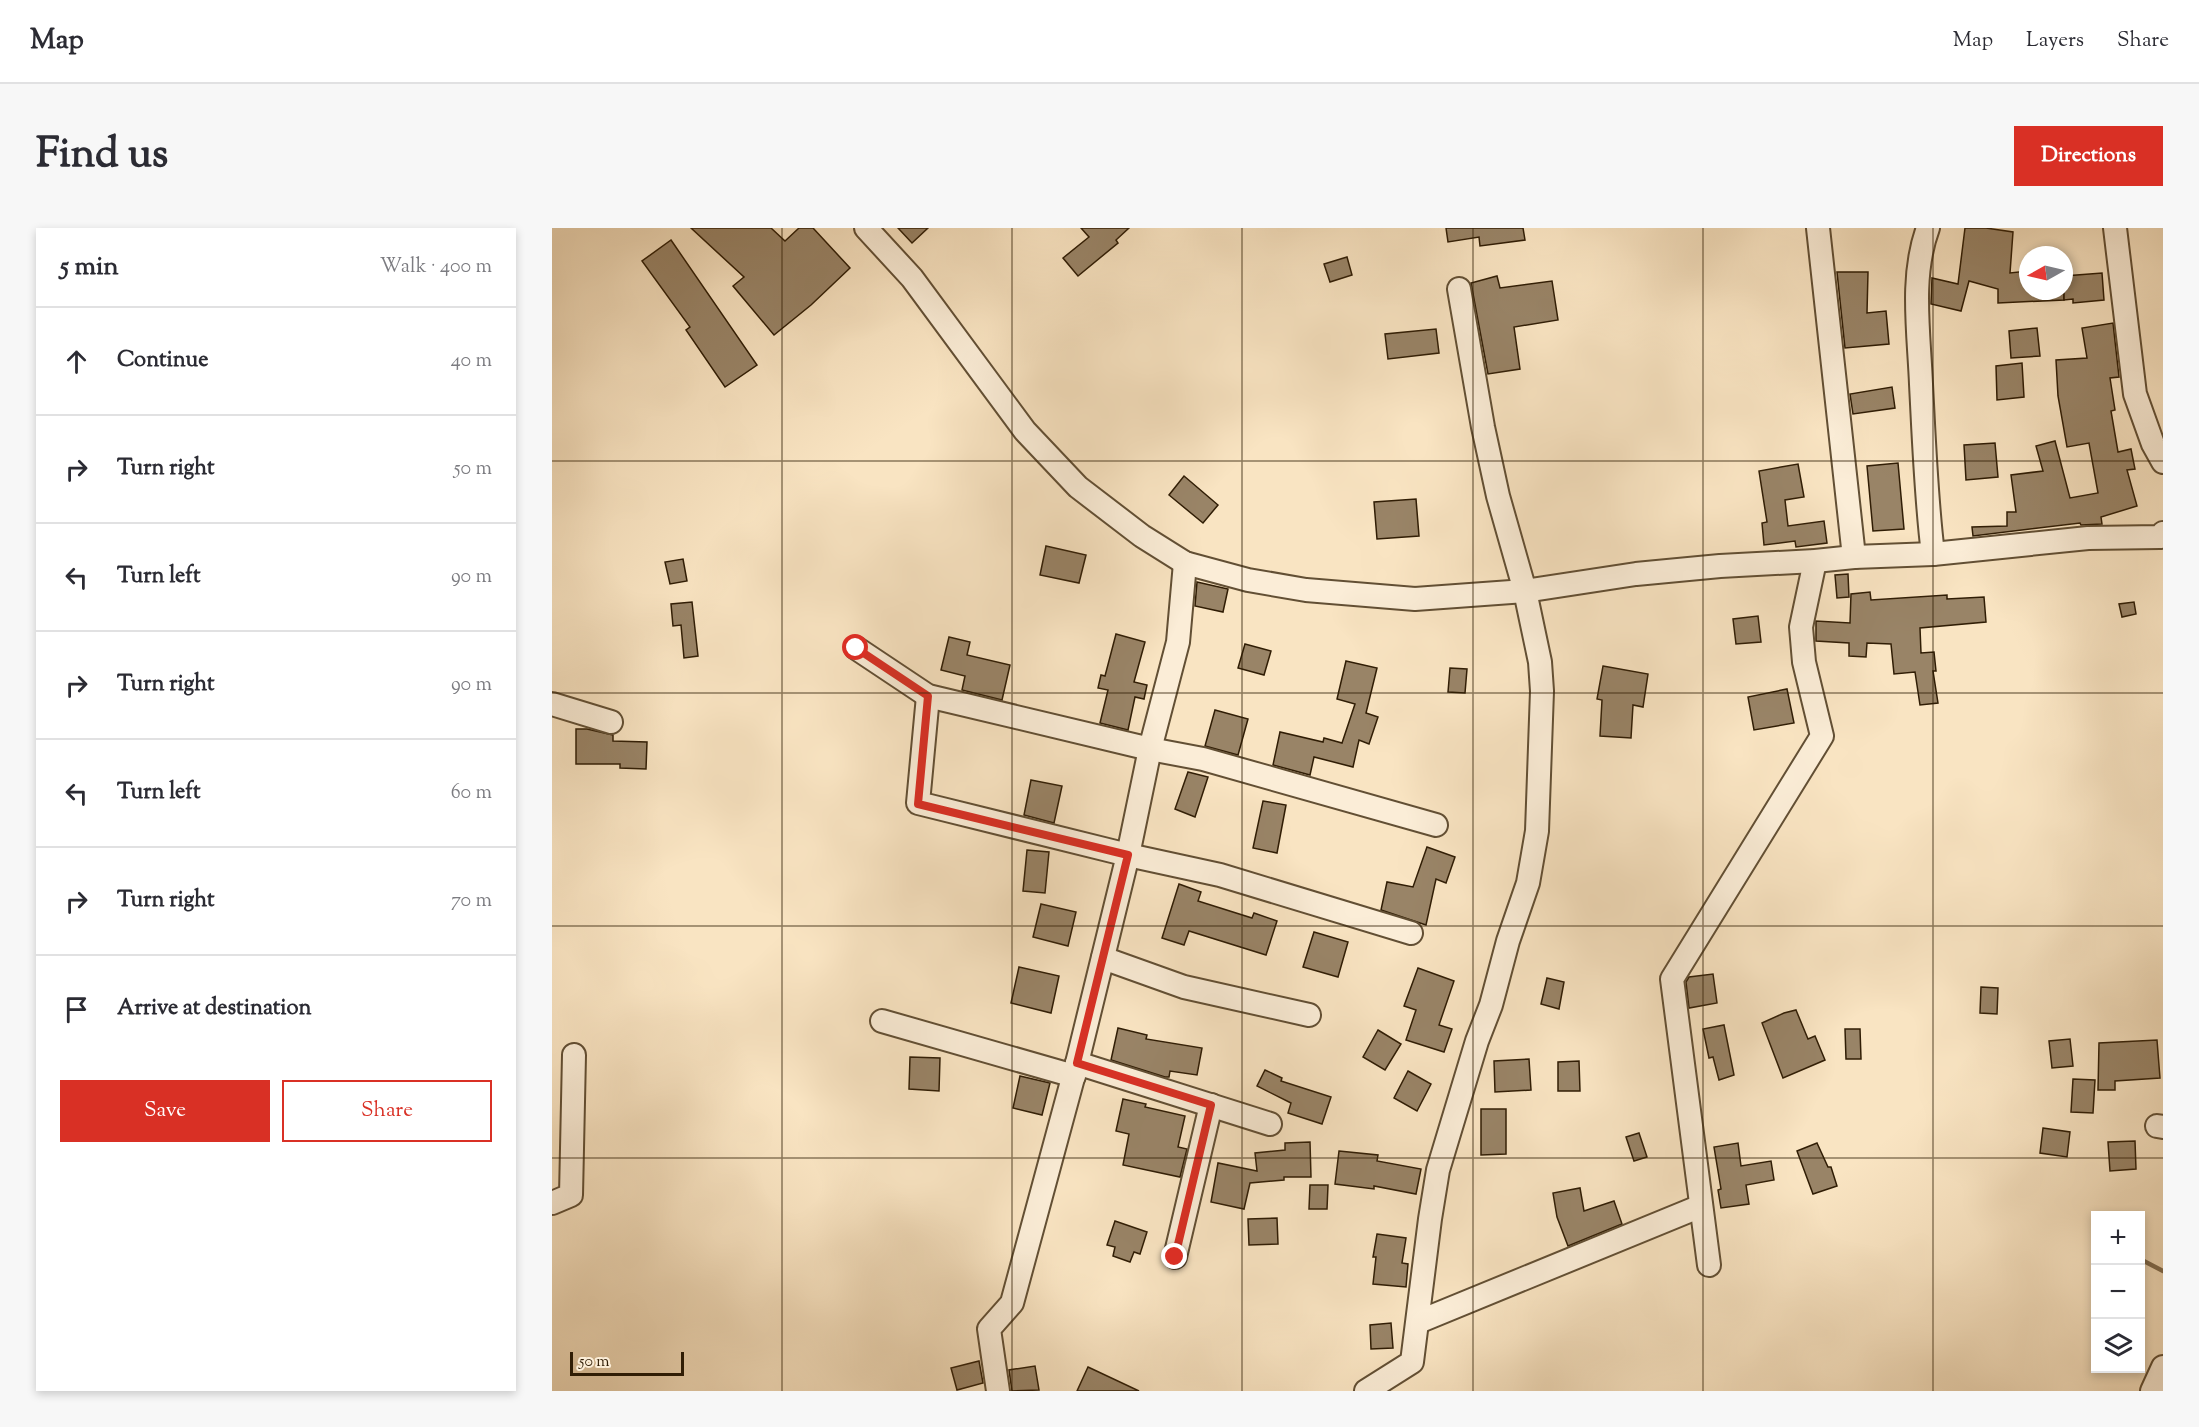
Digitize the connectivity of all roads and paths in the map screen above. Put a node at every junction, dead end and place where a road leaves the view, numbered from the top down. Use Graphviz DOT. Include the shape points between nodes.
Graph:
graph roads {
  1 [pos="866,228"];
  2 [pos="1818,228"];
  3 [pos="1928,228"];
  4 [pos="2115,228"];
  5 [pos="1459,289"];
  6 [pos="2163,462"];
  7 [pos="2162,538"];
  8 [pos="1933,554"];
  9 [pos="1854,557"];
  10 [pos="1815,561"];
  11 [pos="1185,563"];
  12 [pos="1525,591"];
  13 [pos="856,648"];
  14 [pos="928,696"];
  15 [pos="552,704"];
  16 [pos="611,722"];
  17 [pos="1150,749"];
  18 [pos="1436,825"];
  19 [pos="1128,855"];
  20 [pos="1411,933"];
  21 [pos="1103,958"];
  22 [pos="1309,1016"];
  23 [pos="882,1021"];
  24 [pos="574,1055"];
  25 [pos="1075,1069"];
  26 [pos="1211,1105"];
  27 [pos="1270,1124"];
  28 [pos="552,1203"];
  29 [pos="1701,1206"];
  30 [pos="1175,1257"];
  31 [pos="1709,1266"];
  32 [pos="1418,1322"];
  33 [pos="2163,1367"];
  34 [pos="998,1391"];
  35 [pos="1366,1391"];
  36 [pos="2152,1391"];
  1 -- 11 [label="street" via="912,278 1025,431 1054,463 1078,487 1142,536"];
  2 -- 9 [label="street"];
  3 -- 8 [label="street" via="1922,243 1918,314"];
  4 -- 6 [label="street" via="2135,394"];
  5 -- 12 [label="street" via="1498,496"];
  7 -- 8 [label="street" via="2088,538"];
  8 -- 9 [label="street"];
  9 -- 10 [label="street"];
  10 -- 12 [label="street" via="1646,573"];
  10 -- 29 [label="street" via="1801,627 1804,662 1822,736 1672,979"];
  11 -- 12 [label="street" via="1306,590 1415,599"];
  11 -- 17 [label="street" via="1178,642"];
  12 -- 32 [label="street" via="1541,672 1538,831 1528,883 1438,1170"];
  13 -- 14 [label="street"];
  14 -- 17 [label="street"];
  14 -- 19 [label="street" via="918,804"];
  15 -- 16 [label="street"];
  17 -- 18 [label="street" via="1252,772"];
  17 -- 19 [label="street"];
  19 -- 20 [label="street" via="1220,875"];
  19 -- 21 [label="street"];
  21 -- 22 [label="street" via="1184,987"];
  21 -- 25 [label="street"];
  23 -- 25 [label="street"];
  24 -- 28 [label="street" via="571,1196"];
  25 -- 26 [label="street"];
  25 -- 34 [label="street" via="1012,1303 989,1329"];
  26 -- 27 [label="street"];
  26 -- 30 [label="street"];
  29 -- 31 [label="street"];
  29 -- 32 [label="street"];
  32 -- 35 [label="street" via="1412,1362"];
  33 -- 36 [label="street"];
}
